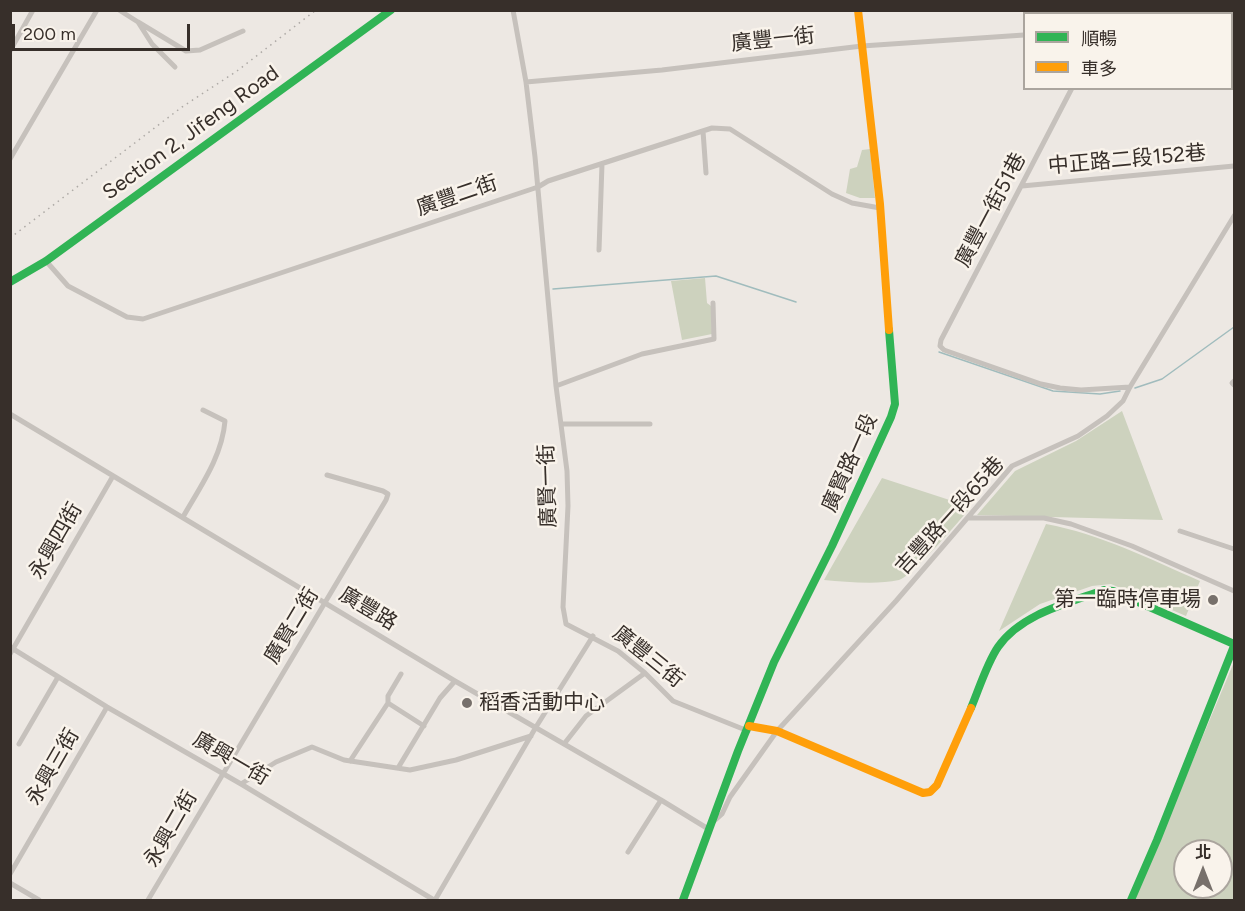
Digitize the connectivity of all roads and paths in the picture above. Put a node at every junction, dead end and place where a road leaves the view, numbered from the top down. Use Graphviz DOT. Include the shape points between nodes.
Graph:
graph roads {
  1 [pos="33,10"];
  2 [pos="97,10"];
  3 [pos="119,10"];
  4 [pos="392,10"];
  5 [pos="513,10"];
  6 [pos="858,10"];
  7 [pos="138,21"];
  8 [pos="243,31"];
  9 [pos="1023,35"];
  10 [pos="862,46"];
  11 [pos="10,51"];
  12 [pos="175,67"];
  13 [pos="526,82"];
  14 [pos="1071,90"];
  15 [pos="703,131"];
  16 [pos="10,159"];
  17 [pos="602,164"];
  18 [pos="1234,166"];
  19 [pos="706,173"];
  20 [pos="1022,186"];
  21 [pos="538,187"];
  22 [pos="880,208"];
  23 [pos="1234,216"];
  24 [pos="599,250"];
  25 [pos="46,261"];
  26 [pos="10,282"];
  27 [pos="713,303"];
  28 [pos="556,386"];
  29 [pos="1130,387"];
  30 [pos="203,410"];
  31 [pos="10,414"];
  32 [pos="561,424"];
  33 [pos="650,424"];
  34 [pos="327,475"];
  35 [pos="112,476"];
  36 [pos="183,518"];
  37 [pos="969,518"];
  38 [pos="1180,531"];
  39 [pos="1234,549"];
  40 [pos="1234,591"];
  41 [pos="325,603"];
  42 [pos="593,636"];
  43 [pos="1234,645"];
  44 [pos="12,650"];
  45 [pos="645,673"];
  46 [pos="401,674"];
  47 [pos="58,677"];
  48 [pos="454,681"];
  49 [pos="388,704"];
  50 [pos="107,707"];
  51 [pos="424,726"];
  52 [pos="536,727"];
  53 [pos="749,728"];
  54 [pos="777,731"];
  55 [pos="531,736"];
  56 [pos="19,744"];
  57 [pos="564,744"];
  58 [pos="350,761"];
  59 [pos="398,768"];
  60 [pos="223,774"];
  61 [pos="241,784"];
  62 [pos="661,800"];
  63 [pos="712,826"];
  64 [pos="628,852"];
  65 [pos="10,874"];
  66 [pos="10,883"];
  67 [pos="39,900"];
  68 [pos="148,900"];
  69 [pos="434,900"];
  70 [pos="683,900"];
  71 [pos="1131,900"];
  1 -- 11 [label="street"];
  2 -- 16 [label="street"];
  3 -- 7 [label="street"];
  4 -- 25 [label="street, Section 2, Jifeng Road"];
  5 -- 13 [label="street, 廣賢一街"];
  6 -- 10 [label="street, 廣賢路一段"];
  7 -- 8 [label="street" via="186,51 200,50"];
  7 -- 12 [label="street" via="152,44"];
  9 -- 10 [label="street, 廣豐一街"];
  10 -- 13 [label="street, 廣豐一街"];
  10 -- 22 [label="street, 廣賢路一段"];
  13 -- 21 [label="street, 廣賢一街"];
  14 -- 20 [label="street, 廣豐一街51巷"];
  15 -- 17 [label="street, 廣豐二街"];
  15 -- 19 [label="street"];
  15 -- 22 [label="street, 廣豐二街" via="730,129 832,194 852,203"];
  17 -- 21 [label="street, 廣豐二街"];
  17 -- 24 [label="street"];
  18 -- 20 [label="street, 中正路二段152巷"];
  20 -- 29 [label="street, 廣豐一街51巷" via="940,346 1041,384 1082,390"];
  21 -- 25 [label="street, 廣豐二街" via="143,319 127,317 68,286"];
  21 -- 28 [label="street, 廣賢一街"];
  22 -- 53 [label="street, 廣賢路一段" via="895,404 832,546 782,645"];
  23 -- 29 [label="street, 吉豐路一段65巷"];
  25 -- 26 [label="street, Section 2, Jifeng Road"];
  27 -- 28 [label="street" via="714,339 642,354"];
  28 -- 32 [label="street, 廣賢一街"];
  29 -- 37 [label="street, 吉豐路一段65巷" via="1123,401 1078,436 1012,466"];
  30 -- 36 [label="street" via="225,422 224,435 218,455"];
  31 -- 35 [label="street, 廣豐路"];
  32 -- 33 [label="street"];
  32 -- 42 [label="street, 廣賢一街" via="568,494 564,621"];
  34 -- 41 [label="street, 廣賢二街" via="388,494"];
  35 -- 36 [label="street, 廣豐路"];
  35 -- 44 [label="street, 永興四街"];
  36 -- 41 [label="street, 廣豐路"];
  37 -- 40 [label="street" via="1044,518 1071,524"];
  37 -- 54 [label="street, 吉豐路一段65巷"];
  38 -- 39 [label="street"];
  41 -- 48 [label="street, 廣豐路"];
  41 -- 60 [label="street, 廣賢二街"];
  42 -- 45 [label="street, 廣豐三街"];
  42 -- 52 [label="street"];
  43 -- 54 [label="street, 廣豐三街" via="1113,591 1104,590 1040,613 1007,635 997,648 937,785 930,792 923,793"];
  43 -- 71 [label="street"];
  44 -- 47 [label="street, 廣興一街"];
  45 -- 53 [label="street, 廣豐三街" via="673,701"];
  45 -- 57 [label="street" via="586,716"];
  46 -- 49 [label="street" via="388,696"];
  47 -- 50 [label="street, 廣興一街"];
  47 -- 56 [label="street"];
  48 -- 51 [label="street"];
  48 -- 52 [label="street, 廣豐路"];
  49 -- 51 [label="street"];
  49 -- 58 [label="street"];
  50 -- 60 [label="street, 廣興一街"];
  50 -- 65 [label="street, 永興三街"];
  51 -- 59 [label="street"];
  52 -- 55 [label="street"];
  52 -- 57 [label="street, 廣豐路"];
  53 -- 54 [label="street, 廣豐三街"];
  53 -- 63 [label="street, 廣賢路一段"];
  54 -- 63 [label="street, 吉豐路一段65巷"];
  55 -- 59 [label="street" via="441,764 410,770"];
  55 -- 69 [label="street"];
  57 -- 62 [label="street, 廣豐路"];
  58 -- 59 [label="street"];
  58 -- 61 [label="street" via="312,747 276,762"];
  60 -- 61 [label="street, 廣興一街"];
  60 -- 68 [label="street, 永興二街"];
  61 -- 69 [label="street, 廣興一街"];
  62 -- 63 [label="street, 廣豐路"];
  62 -- 64 [label="street"];
  63 -- 70 [label="street, 廣賢路一段"];
  66 -- 67 [label="street"];
}
